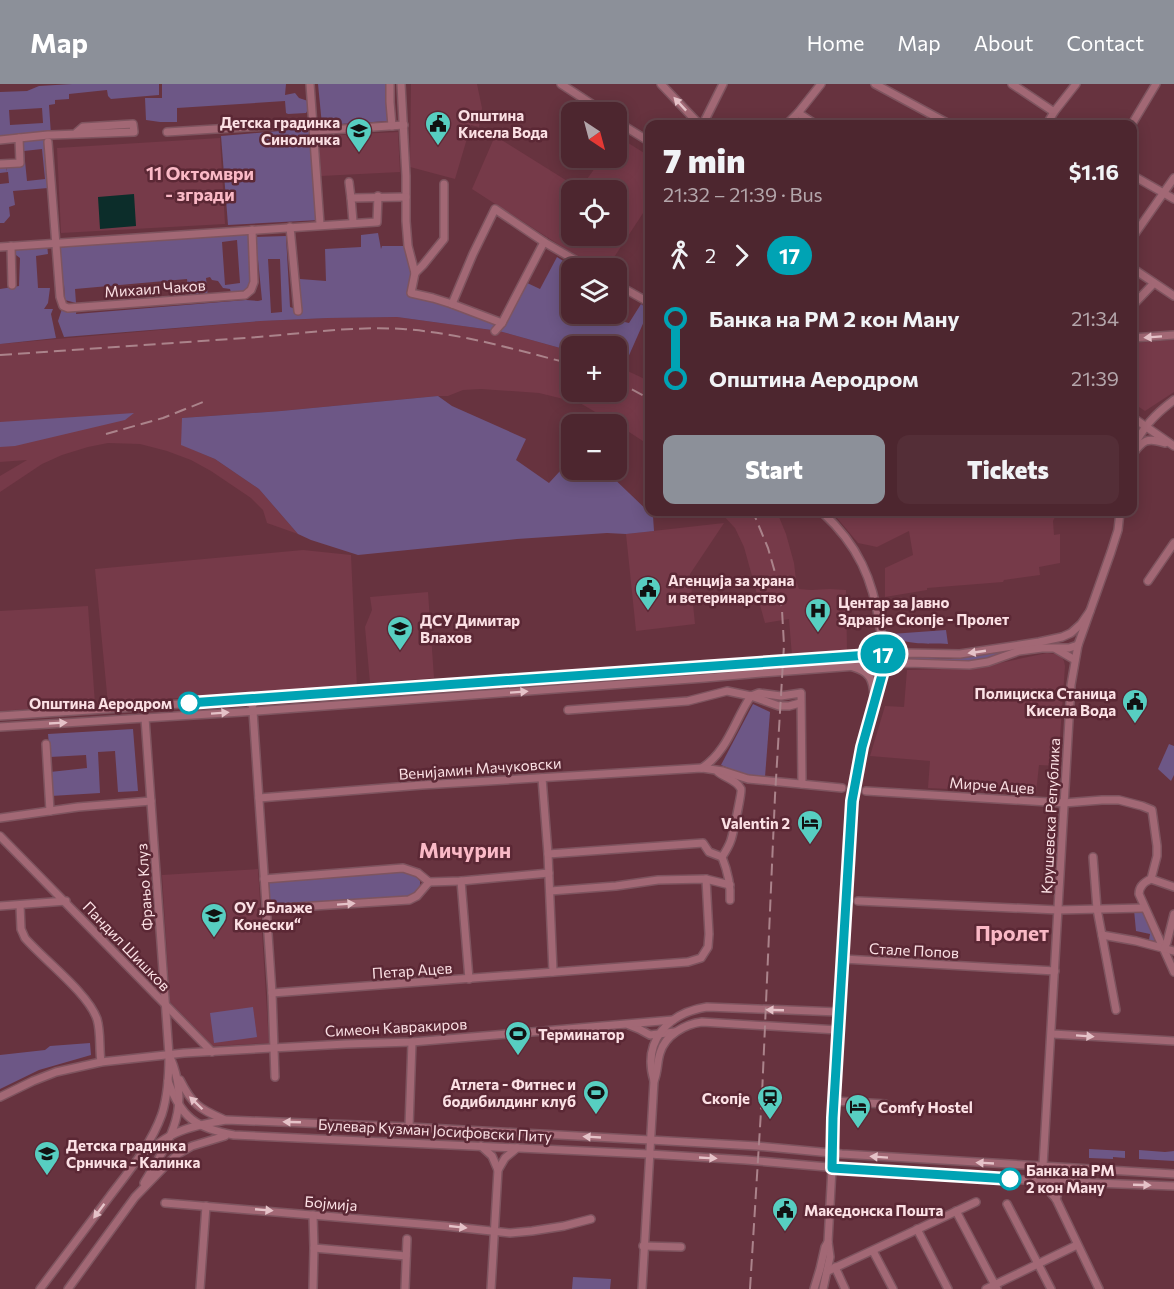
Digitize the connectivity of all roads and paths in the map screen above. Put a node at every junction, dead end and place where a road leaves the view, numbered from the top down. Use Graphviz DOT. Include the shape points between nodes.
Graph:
graph roads {
  1 [pos="310,84"];
  2 [pos="390,84"];
  3 [pos="401,84"];
  4 [pos="561,84"];
  5 [pos="661,84"];
  6 [pos="723,84"];
  7 [pos="821,84"];
  8 [pos="875,84"];
  9 [pos="1012,84"];
  10 [pos="1030,84"];
  11 [pos="1076,84"];
  12 [pos="1156,84"];
  13 [pos="1025,92"];
  14 [pos="589,102"];
  15 [pos="798,112"];
  16 [pos="1054,112"];
  17 [pos="697,120"];
  18 [pos="703,120"];
  19 [pos="791,120"];
  20 [pos="809,120"];
  21 [pos="934,120"];
  22 [pos="1049,120"];
  23 [pos="1134,120"];
  24 [pos="313,123"];
  25 [pos="404,125"];
  26 [pos="392,126"];
  27 [pos="627,128"];
  28 [pos="314,131"];
  29 [pos="167,132"];
  30 [pos="75,134"];
  31 [pos="19,138"];
  32 [pos="645,139"];
  33 [pos="0,140"];
  34 [pos="48,142"];
  35 [pos="0,164"];
  36 [pos="1137,178"];
  37 [pos="1174,178"];
  38 [pos="349,182"];
  39 [pos="444,184"];
  40 [pos="1164,193"];
  41 [pos="378,196"];
  42 [pos="406,196"];
  43 [pos="351,198"];
  44 [pos="1174,198"];
  45 [pos="353,222"];
  46 [pos="320,225"];
  47 [pos="290,227"];
  48 [pos="252,230"];
  49 [pos="1137,231"];
  50 [pos="544,242"];
  51 [pos="55,243"];
  52 [pos="11,246"];
  53 [pos="0,247"];
  54 [pos="572,258"];
  55 [pos="1137,271"];
  56 [pos="415,273"];
  57 [pos="1154,283"];
  58 [pos="12,285"];
  59 [pos="627,290"];
  60 [pos="1174,296"];
  61 [pos="645,300"];
  62 [pos="1137,301"];
  63 [pos="453,304"];
  64 [pos="298,311"];
  65 [pos="502,323"];
  66 [pos="495,331"];
  67 [pos="1174,335"];
  68 [pos="1137,338"];
  69 [pos="1174,400"];
  70 [pos="1137,420"];
  71 [pos="1145,426"];
  72 [pos="1137,441"];
  73 [pos="1174,446"];
  74 [pos="1137,449"];
  75 [pos="826,516"];
  76 [pos="1120,516"];
  77 [pos="1173,547"];
  78 [pos="1148,581"];
  79 [pos="1090,611"];
  80 [pos="1054,643"];
  81 [pos="1078,645"];
  82 [pos="883,654"];
  83 [pos="1075,660"];
  84 [pos="884,664"];
  85 [pos="850,666"];
  86 [pos="724,676"];
  87 [pos="714,677"];
  88 [pos="727,691"];
  89 [pos="718,693"];
  90 [pos="751,696"];
  91 [pos="250,699"];
  92 [pos="874,702"];
  93 [pos="800,703"];
  94 [pos="568,710"];
  95 [pos="253,711"];
  96 [pos="2,716"];
  97 [pos="145,718"];
  98 [pos="0,727"];
  99 [pos="46,744"];
  100 [pos="702,768"];
  101 [pos="717,770"];
  102 [pos="542,778"];
  103 [pos="802,784"];
  104 [pos="842,788"];
  105 [pos="866,791"];
  106 [pos="258,798"];
  107 [pos="151,801"];
  108 [pos="1064,803"];
  109 [pos="50,811"];
  110 [pos="0,818"];
  111 [pos="0,836"];
  112 [pos="548,854"];
  113 [pos="722,856"];
  114 [pos="1093,856"];
  115 [pos="549,873"];
  116 [pos="264,879"];
  117 [pos="706,879"];
  118 [pos="1151,879"];
  119 [pos="461,881"];
  120 [pos="429,882"];
  121 [pos="730,885"];
  122 [pos="1174,887"];
  123 [pos="550,891"];
  124 [pos="730,900"];
  125 [pos="66,901"];
  126 [pos="858,901"];
  127 [pos="20,905"];
  128 [pos="0,906"];
  129 [pos="1144,908"];
  130 [pos="266,909"];
  131 [pos="1097,909"];
  132 [pos="1058,910"];
  133 [pos="1174,914"];
  134 [pos="1102,934"];
  135 [pos="1164,949"];
  136 [pos="1174,951"];
  137 [pos="843,959"];
  138 [pos="1055,971"];
  139 [pos="553,972"];
  140 [pos="1174,972"];
  141 [pos="469,979"];
  142 [pos="272,993"];
  143 [pos="166,1004"];
  144 [pos="1116,1010"];
  145 [pos="836,1012"];
  146 [pos="673,1020"];
  147 [pos="646,1022"];
  148 [pos="623,1024"];
  149 [pos="835,1030"];
  150 [pos="644,1032"];
  151 [pos="676,1032"];
  152 [pos="1052,1034"];
  153 [pos="658,1035"];
  154 [pos="412,1041"];
  155 [pos="1174,1041"];
  156 [pos="275,1048"];
  157 [pos="652,1048"];
  158 [pos="212,1052"];
  159 [pos="660,1052"];
  160 [pos="169,1055"];
  161 [pos="101,1062"];
  162 [pos="177,1075"];
  163 [pos="275,1077"];
  164 [pos="168,1081"];
  165 [pos="654,1081"];
  166 [pos="0,1097"];
  167 [pos="834,1101"];
  168 [pos="885,1104"];
  169 [pos="178,1105"];
  170 [pos="226,1120"];
  171 [pos="198,1124"];
  172 [pos="409,1127"];
  173 [pos="172,1134"];
  174 [pos="234,1135"];
  175 [pos="650,1140"];
  176 [pos="481,1146"];
  177 [pos="517,1148"];
  178 [pos="832,1153"];
  179 [pos="649,1154"];
  180 [pos="134,1164"];
  181 [pos="1043,1166"];
  182 [pos="832,1168"];
  183 [pos="498,1170"];
  184 [pos="1174,1174"];
  185 [pos="1041,1181"];
  186 [pos="1067,1182"];
  187 [pos="1174,1186"];
  188 [pos="135,1197"];
  189 [pos="1056,1199"];
  190 [pos="976,1202"];
  191 [pos="165,1203"];
  192 [pos="1007,1204"];
  193 [pos="206,1206"];
  194 [pos="956,1211"];
  195 [pos="313,1215"];
  196 [pos="591,1219"];
  197 [pos="917,1229"];
  198 [pos="495,1231"];
  199 [pos="407,1239"];
  200 [pos="828,1242"];
  201 [pos="1077,1245"];
  202 [pos="643,1246"];
  203 [pos="681,1247"];
  204 [pos="314,1248"];
  205 [pos="873,1251"];
  206 [pos="406,1256"];
  207 [pos="1038,1264"];
  208 [pos="831,1269"];
  209 [pos="996,1287"];
  210 [pos="40,1289"];
  211 [pos="68,1289"];
  212 [pos="200,1289"];
  213 [pos="313,1289"];
  214 [pos="405,1289"];
  215 [pos="491,1289"];
  216 [pos="642,1289"];
  217 [pos="814,1289"];
  218 [pos="823,1289"];
  219 [pos="845,1289"];
  220 [pos="893,1289"];
  221 [pos="948,1289"];
  222 [pos="986,1289"];
  223 [pos="1051,1289"];
  224 [pos="1099,1289"];
  1 -- 24 [label="street"];
  2 -- 26 [label="street"];
  3 -- 25 [label="street"];
  4 -- 14 [label="street"];
  17 -- 5 [label="street, one-way"];
  6 -- 18 [label="street"];
  7 -- 15 [label="street"];
  8 -- 21 [label="street"];
  9 -- 13 [label="street"];
  10 -- 13 [label="street"];
  11 -- 16 [label="street"];
  12 -- 23 [label="street"];
  13 -- 16 [label="street"];
  15 -- 19 [label="street"];
  15 -- 20 [label="street"];
  16 -- 22 [label="street"];
  24 -- 28 [label="street"];
  24 -- 29 [label="street"];
  25 -- 26 [label="street"];
  25 -- 42 [label="street"];
  26 -- 28 [label="street"];
  27 -- 32 [label="street"];
  28 -- 46 [label="street"];
  30 -- 30 [label="street" via="97,134 134,132 133,124 84,127"];
  30 -- 31 [label="street"];
  31 -- 33 [label="street"];
  31 -- 35 [label="street" via="20,163"];
  34 -- 51 [label="street, Михаил Чаков"];
  36 -- 40 [label="street"];
  37 -- 40 [label="street"];
  38 -- 43 [label="street"];
  39 -- 56 [label="street" via="444,239"];
  40 -- 44 [label="street"];
  40 -- 49 [label="street"];
  41 -- 42 [label="street"];
  41 -- 43 [label="street"];
  41 -- 45 [label="street" via="377,222"];
  42 -- 56 [label="street" via="408,246"];
  43 -- 45 [label="street"];
  45 -- 46 [label="street"];
  46 -- 47 [label="street"];
  47 -- 48 [label="street"];
  47 -- 64 [label="street"];
  48 -- 51 [label="street"];
  48 -- 51 [label="street, Михаил Чаков" via="254,282 245,295 68,308 60,297"];
  50 -- 54 [label="street"];
  50 -- 63 [label="street" via="495,209"];
  50 -- 65 [label="street"];
  51 -- 52 [label="street"];
  52 -- 53 [label="street"];
  52 -- 58 [label="street"];
  55 -- 57 [label="street"];
  56 -- 63 [label="street" via="411,293"];
  57 -- 60 [label="street"];
  57 -- 62 [label="street"];
  59 -- 61 [label="street"];
  63 -- 65 [label="street"];
  65 -- 66 [label="street"];
  67 -- 68 [label="street, one-way"];
  69 -- 71 [label="street"];
  70 -- 71 [label="street"];
  71 -- 72 [label="street"];
  71 -- 73 [label="street"];
  73 -- 74 [label="street" via="1149,440"];
  75 -- 82 [label="street" via="849,540 866,571 877,609"];
  76 -- 79 [label="street, Крушевска Република"];
  77 -- 78 [label="street"];
  79 -- 80 [label="street" via="1071,633"];
  79 -- 81 [label="street, Крушевска Република"];
  80 -- 81 [label="street" via="1069,648"];
  80 -- 82 [label="street, one-way" via="950,655"];
  80 -- 83 [label="street"];
  80 -- 84 [label="street" via="969,665"];
  81 -- 83 [label="street, Крушевска Република"];
  82 -- 84 [label="street"];
  82 -- 91 [label="street"];
  83 -- 108 [label="street, Крушевска Република"];
  84 -- 85 [label="street"];
  84 -- 92 [label="street"];
  85 -- 86 [label="street"];
  85 -- 92 [label="street" via="863,670 870,678"];
  86 -- 87 [label="street"];
  86 -- 88 [label="street"];
  87 -- 89 [label="street"];
  95 -- 87 [label="street, one-way"];
  88 -- 89 [label="street"];
  88 -- 90 [label="street"];
  89 -- 94 [label="street" via="688,701"];
  90 -- 93 [label="street" via="779,706"];
  90 -- 93 [label="street" via="801,693"];
  90 -- 100 [label="street" via="720,752"];
  91 -- 95 [label="street"];
  91 -- 96 [label="street"];
  92 -- 137 [label="street" via="852,801"];
  93 -- 103 [label="street"];
  97 -- 95 [label="street, one-way"];
  95 -- 106 [label="street"];
  98 -- 97 [label="street, one-way"];
  97 -- 107 [label="street, Фрањо Клуз"];
  99 -- 109 [label="street"];
  100 -- 101 [label="street, Венијамин Мачуковски"];
  100 -- 102 [label="street, Венијамин Мачуковски"];
  101 -- 103 [label="street, Венијамин Мачуковски" via="746,779"];
  101 -- 113 [label="street" via="734,782 742,795 730,842"];
  102 -- 106 [label="street, Венијамин Мачуковски"];
  102 -- 112 [label="street"];
  103 -- 104 [label="street, Венијамин Мачуковски"];
  105 -- 108 [label="street, Мирче Ацев"];
  106 -- 116 [label="street"];
  107 -- 109 [label="street"];
  107 -- 143 [label="street, Фрањо Клуз"];
  108 -- 118 [label="street, Мирче Ацев" via="1119,800 1152,810 1157,856"];
  108 -- 132 [label="street, Крушевска Република"];
  109 -- 110 [label="street"];
  111 -- 125 [label="street"];
  112 -- 113 [label="street" via="703,843 709,852"];
  112 -- 115 [label="street"];
  113 -- 121 [label="street"];
  114 -- 131 [label="street"];
  115 -- 119 [label="street"];
  115 -- 123 [label="street"];
  116 -- 120 [label="street" via="403,868"];
  116 -- 130 [label="street"];
  117 -- 121 [label="street"];
  117 -- 123 [label="street"];
  117 -- 139 [label="street, Петар Ацев" via="710,934 701,958"];
  118 -- 122 [label="street"];
  118 -- 129 [label="street, Мирче Ацев" via="1139,890"];
  119 -- 120 [label="street"];
  119 -- 141 [label="street"];
  130 -- 120 [label="street, one-way" via="409,900"];
  121 -- 124 [label="street"];
  123 -- 139 [label="street"];
  125 -- 127 [label="street, Пандил Шишков"];
  125 -- 143 [label="street, Пандил Шишков"];
  126 -- 132 [label="street"];
  127 -- 128 [label="street, Пандил Шишков"];
  127 -- 161 [label="street" via="25,938 82,996 97,1019"];
  129 -- 131 [label="street"];
  129 -- 135 [label="street"];
  130 -- 142 [label="street"];
  131 -- 132 [label="street"];
  131 -- 134 [label="street"];
  132 -- 138 [label="street, Крушевска Република"];
  133 -- 135 [label="street"];
  134 -- 135 [label="street"];
  134 -- 144 [label="street"];
  135 -- 136 [label="street"];
  135 -- 140 [label="street"];
  137 -- 138 [label="street, Стале Попов"];
  137 -- 145 [label="street"];
  138 -- 152 [label="street, Крушевска Република"];
  139 -- 141 [label="street, Петар Ацев"];
  141 -- 142 [label="street, Петар Ацев"];
  142 -- 156 [label="street"];
  143 -- 158 [label="street, Пандил Шишков"];
  143 -- 160 [label="street, Фрањо Клуз"];
  145 -- 146 [label="street, one-way" via="706,1007"];
  145 -- 149 [label="street"];
  146 -- 147 [label="street, Симеон Кавракиров"];
  146 -- 153 [label="street"];
  147 -- 148 [label="street, Симеон Кавракиров"];
  147 -- 153 [label="street"];
  148 -- 150 [label="street, Симеон Кавракиров"];
  148 -- 154 [label="street, Симеон Кавракиров"];
  149 -- 151 [label="street, Симеон Кавракиров" via="702,1022"];
  149 -- 167 [label="street"];
  150 -- 153 [label="street, Симеон Кавракиров"];
  150 -- 157 [label="street"];
  151 -- 153 [label="street, Симеон Кавракиров"];
  151 -- 159 [label="street"];
  152 -- 155 [label="street, one-way"];
  152 -- 181 [label="street, Крушевска Република"];
  153 -- 157 [label="street"];
  153 -- 159 [label="street"];
  154 -- 156 [label="street, Симеон Кавракиров"];
  154 -- 172 [label="street"];
  156 -- 158 [label="street, Симеон Кавракиров"];
  156 -- 163 [label="street"];
  157 -- 165 [label="street"];
  158 -- 160 [label="street, Симеон Кавракиров"];
  159 -- 165 [label="street"];
  160 -- 161 [label="street, Симеон Кавракиров"];
  160 -- 162 [label="street, Фрањо Клуз"];
  160 -- 164 [label="street, Фрањо Клуз"];
  161 -- 166 [label="street, Симеон Кавракиров" via="56,1072"];
  162 -- 169 [label="street, Фрањо Клуз"];
  170 -- 162 [label="street, one-way" via="199,1107"];
  164 -- 169 [label="street, Фрањо Клуз"];
  164 -- 180 [label="street, Фрањо Клуз" via="158,1125"];
  165 -- 175 [label="street"];
  167 -- 168 [label="street"];
  167 -- 178 [label="street"];
  169 -- 171 [label="street, Фрањо Клуз"];
  169 -- 173 [label="street, Фрањо Клуз"];
  170 -- 171 [label="street"];
  172 -- 170 [label="street, Булевар Кузман Јосифовски Питу, one-way"];
  171 -- 173 [label="street"];
  171 -- 174 [label="street, Булевар Кузман Јосифовски Питу"];
  175 -- 172 [label="street, Булевар Кузман Јосифовски Питу, one-way"];
  173 -- 180 [label="street"];
  173 -- 188 [label="street, Фрањо Клуз"];
  174 -- 176 [label="street, Булевар Кузман Јосифовски Питу"];
  174 -- 188 [label="street, Булевар Кузман Јосифовски Питу" via="196,1144 178,1154"];
  175 -- 178 [label="street, Булевар Кузман Јосифовски Питу"];
  175 -- 179 [label="street"];
  176 -- 177 [label="street, Булевар Кузман Јосифовски Питу"];
  176 -- 183 [label="street" via="492,1156"];
  177 -- 179 [label="street, Булевар Кузман Јосифовски Питу"];
  177 -- 183 [label="street"];
  181 -- 178 [label="street, Булевар Кузман Јосифовски Питу, one-way"];
  178 -- 182 [label="street"];
  179 -- 182 [label="street, one-way"];
  179 -- 202 [label="street"];
  180 -- 210 [label="street, one-way"];
  181 -- 184 [label="street, Булевар Кузман Јосифовски Питу"];
  182 -- 185 [label="street"];
  182 -- 200 [label="street"];
  183 -- 198 [label="street"];
  185 -- 186 [label="street"];
  185 -- 189 [label="street"];
  186 -- 187 [label="street, one-way"];
  186 -- 189 [label="street"];
  188 -- 211 [label="street"];
  189 -- 201 [label="street"];
  190 -- 194 [label="street"];
  191 -- 193 [label="street, Бојмија"];
  192 -- 207 [label="street"];
  193 -- 195 [label="street, Бојмија, one-way"];
  193 -- 212 [label="street"];
  194 -- 197 [label="street"];
  194 -- 209 [label="street"];
  195 -- 198 [label="street, Бојмија, one-way"];
  195 -- 204 [label="street"];
  196 -- 198 [label="street, Бојмија" via="532,1231"];
  197 -- 205 [label="street"];
  197 -- 221 [label="street"];
  198 -- 215 [label="street"];
  199 -- 206 [label="street"];
  200 -- 208 [label="street"];
  200 -- 217 [label="street"];
  201 -- 207 [label="street"];
  201 -- 224 [label="street"];
  202 -- 203 [label="street"];
  202 -- 216 [label="street"];
  204 -- 206 [label="street"];
  204 -- 213 [label="street"];
  205 -- 208 [label="street"];
  205 -- 220 [label="street"];
  206 -- 214 [label="street"];
  207 -- 209 [label="street"];
  207 -- 223 [label="street"];
  208 -- 218 [label="street"];
  208 -- 219 [label="street"];
  209 -- 222 [label="street"];
}
